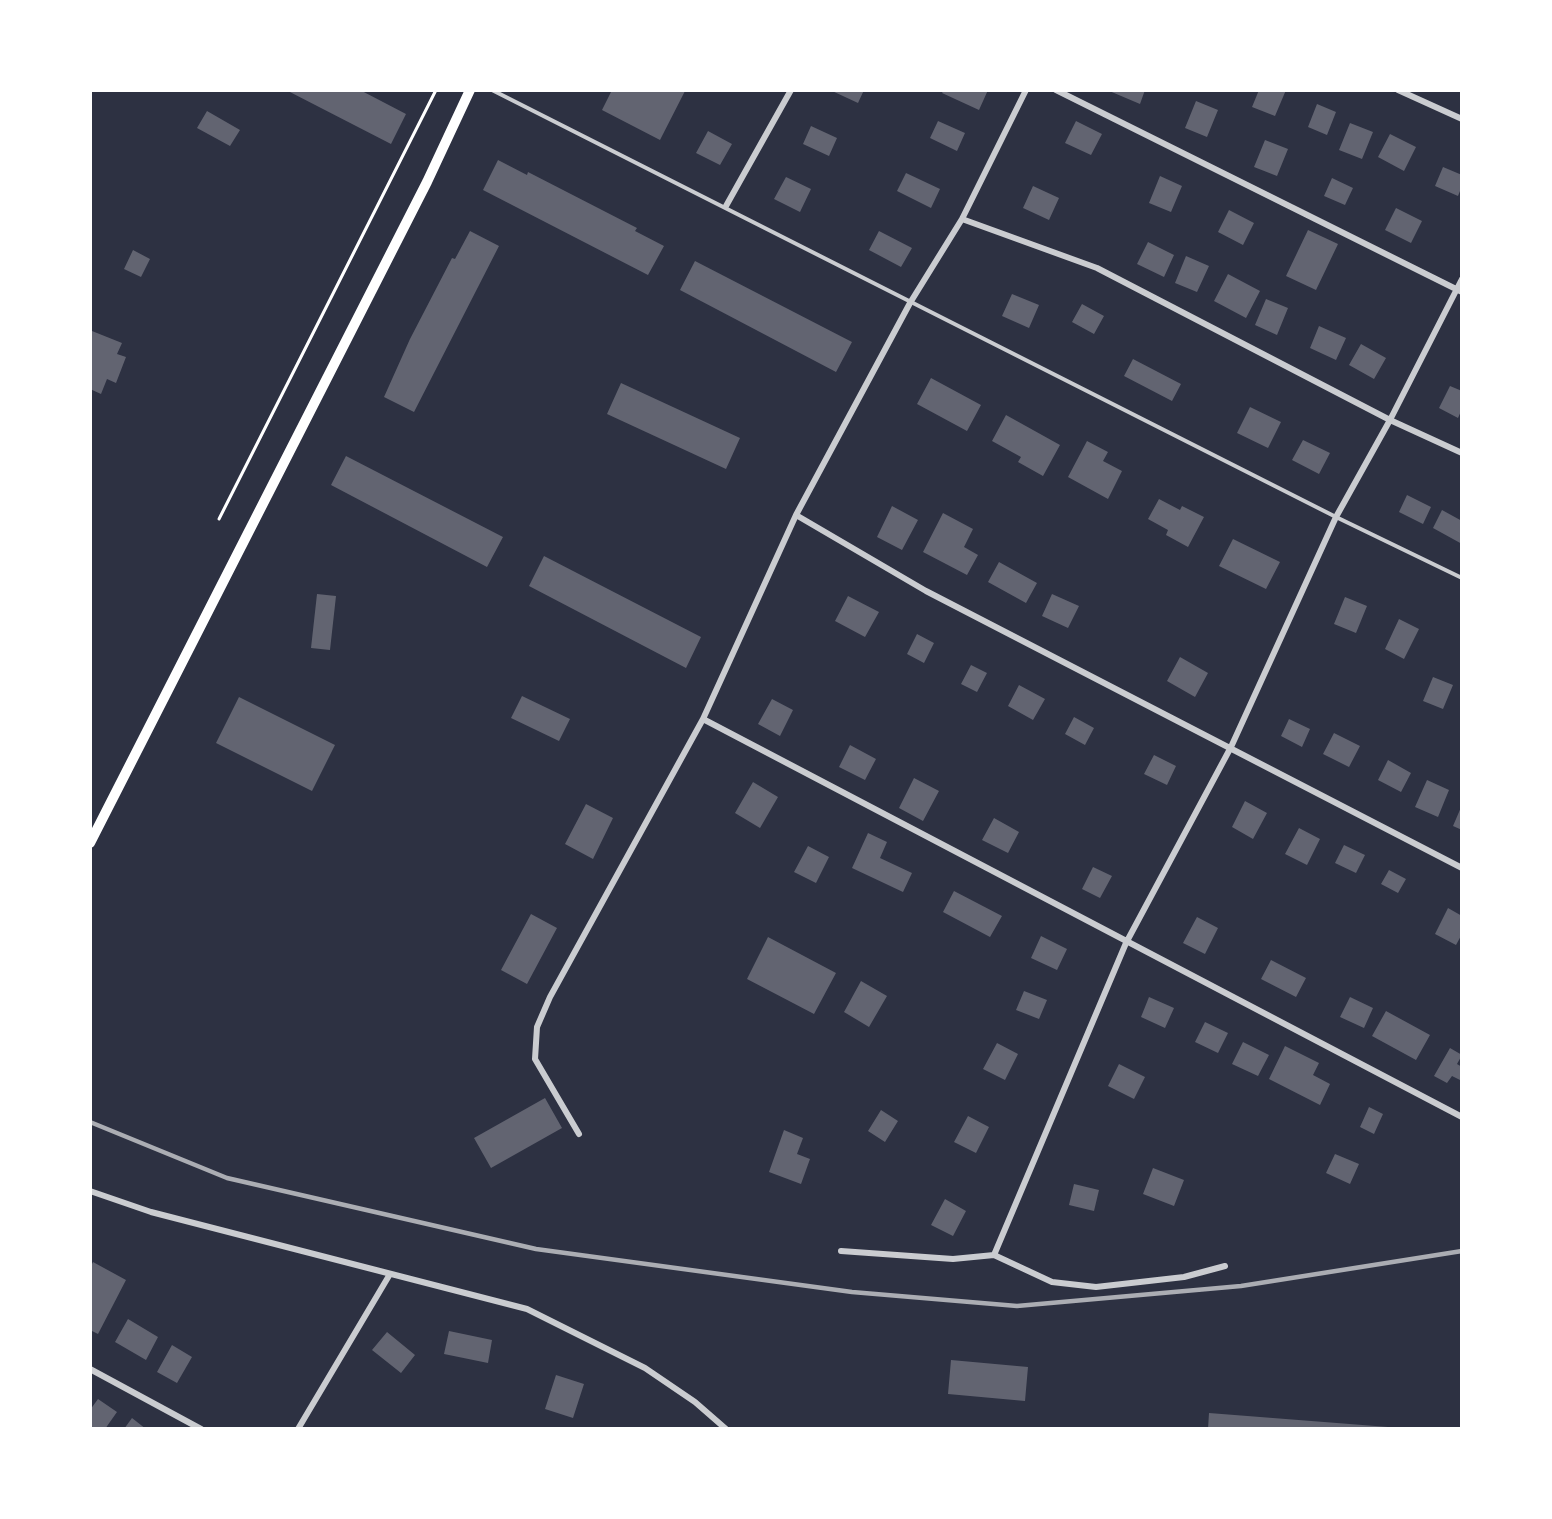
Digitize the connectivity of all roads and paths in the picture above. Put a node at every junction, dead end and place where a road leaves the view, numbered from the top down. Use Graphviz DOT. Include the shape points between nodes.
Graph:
graph roads {
  1 [pos="436,90"];
  2 [pos="471,90"];
  3 [pos="492,90"];
  4 [pos="791,90"];
  5 [pos="1026,90"];
  6 [pos="1056,90"];
  7 [pos="1398,90"];
  8 [pos="1462,119"];
  9 [pos="726,206"];
  10 [pos="962,219"];
  11 [pos="1462,279"];
  12 [pos="1460,291"];
  13 [pos="910,303"];
  14 [pos="1390,420"];
  15 [pos="1462,453"];
  16 [pos="796,515"];
  17 [pos="1335,517"];
  18 [pos="219,519"];
  19 [pos="1462,578"];
  20 [pos="703,719"];
  21 [pos="1231,747"];
  22 [pos="90,843"];
  23 [pos="1462,868"];
  24 [pos="1126,942"];
  25 [pos="1462,1117"];
  26 [pos="579,1134"];
  27 [pos="90,1191"];
  28 [pos="841,1251"];
  29 [pos="994,1255"];
  30 [pos="1225,1266"];
  31 [pos="390,1274"];
  32 [pos="90,1369"];
  33 [pos="201,1429"];
  34 [pos="298,1429"];
  35 [pos="726,1429"];
  1 -- 18 [label="path"];
  2 -- 22 [label="main road"];
  3 -- 9 [label="lane"];
  4 -- 9 [label="street"];
  5 -- 10 [label="street"];
  6 -- 12 [label="street"];
  7 -- 8 [label="street"];
  9 -- 13 [label="lane"];
  10 -- 13 [label="street"];
  10 -- 14 [label="street" via="1096,268"];
  11 -- 12 [label="street"];
  12 -- 14 [label="street"];
  13 -- 16 [label="street"];
  13 -- 17 [label="lane"];
  14 -- 15 [label="street"];
  14 -- 17 [label="street"];
  16 -- 20 [label="street"];
  16 -- 21 [label="street" via="926,591"];
  17 -- 19 [label="lane"];
  17 -- 21 [label="street"];
  20 -- 24 [label="street"];
  20 -- 26 [label="street" via="537,1027 535,1059"];
  21 -- 23 [label="street"];
  21 -- 24 [label="street"];
  24 -- 25 [label="street"];
  24 -- 29 [label="street"];
  27 -- 31 [label="street" via="151,1212"];
  28 -- 29 [label="street" via="953,1259"];
  29 -- 30 [label="street" via="1052,1282 1096,1287 1184,1277"];
  31 -- 34 [label="street"];
  31 -- 35 [label="street" via="527,1309 645,1368"];
  32 -- 33 [label="street"];
}
